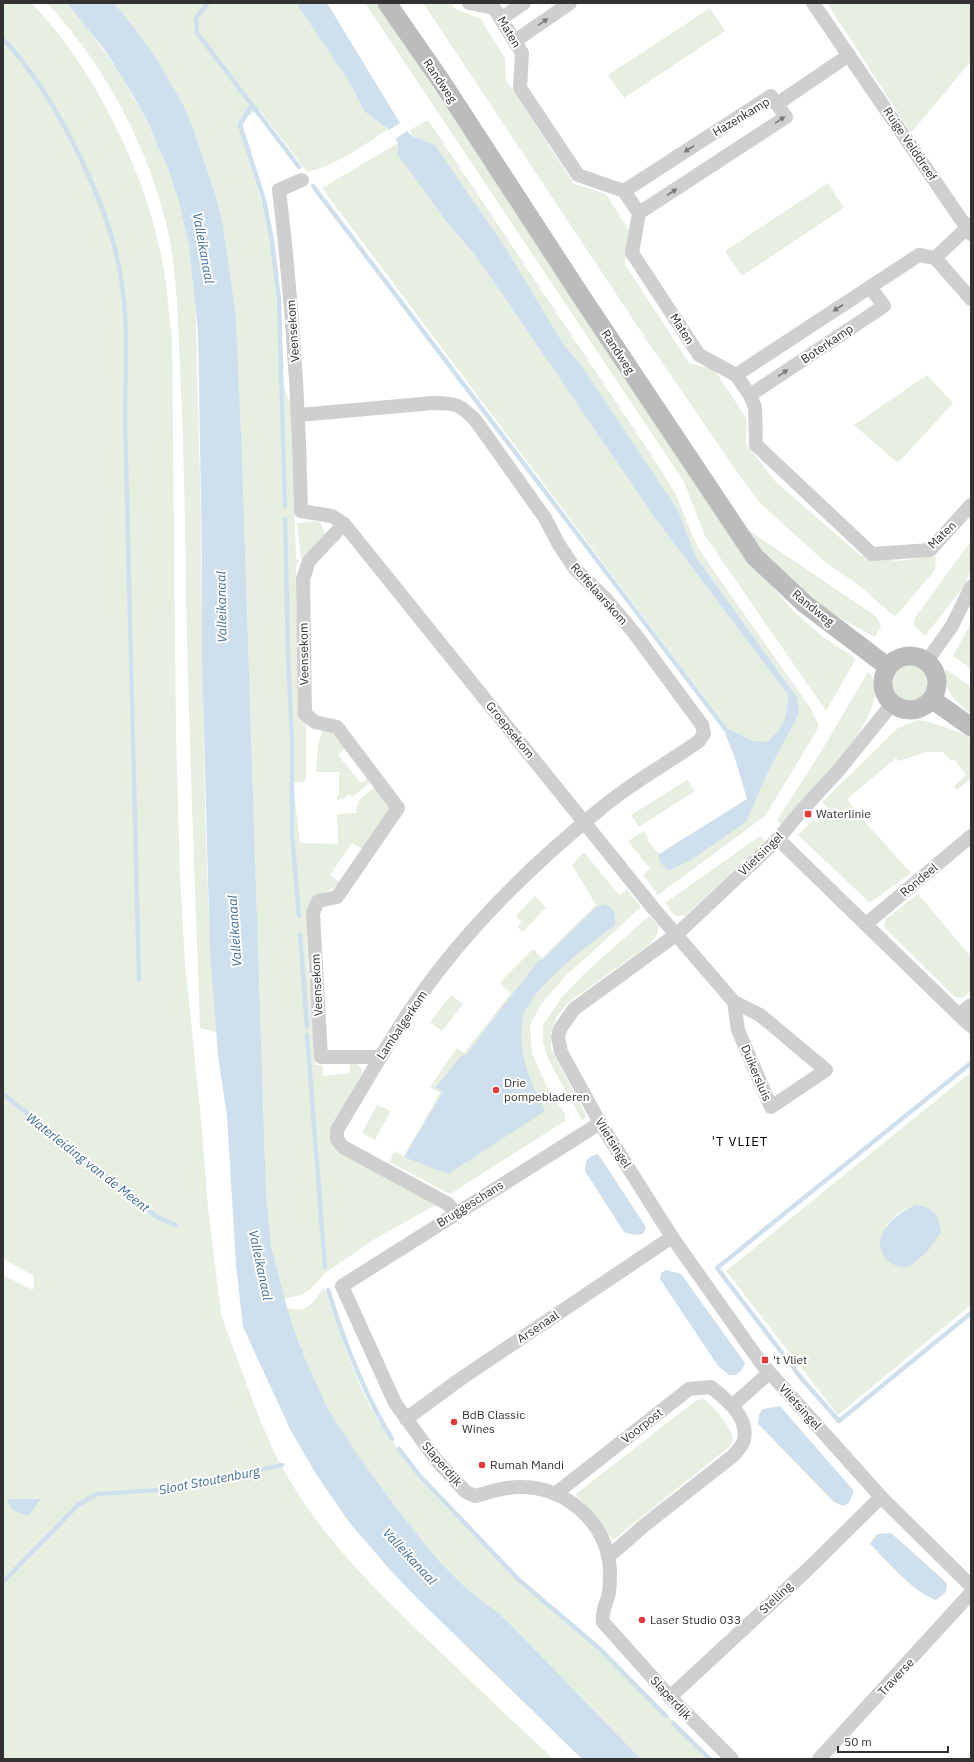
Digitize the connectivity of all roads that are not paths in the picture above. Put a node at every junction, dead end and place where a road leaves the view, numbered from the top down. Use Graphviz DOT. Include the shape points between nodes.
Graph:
graph roads {
  1 [pos="387,3"];
  2 [pos="469,3"];
  3 [pos="524,3"];
  4 [pos="570,3"];
  5 [pos="813,3"];
  6 [pos="502,18"];
  7 [pos="515,41"];
  8 [pos="849,55"];
  9 [pos="777,104"];
  10 [pos="302,180"];
  11 [pos="624,191"];
  12 [pos="639,213"];
  13 [pos="970,229"];
  14 [pos="935,258"];
  15 [pos="870,286"];
  16 [pos="971,299"];
  17 [pos="736,375"];
  18 [pos="750,395"];
  19 [pos="299,414"];
  20 [pos="971,505"];
  21 [pos="344,524"];
  22 [pos="971,587"];
  23 [pos="926,661"];
  24 [pos="888,666"];
  25 [pos="932,700"];
  26 [pos="892,704"];
  27 [pos="971,727"];
  28 [pos="585,822"];
  29 [pos="971,836"];
  30 [pos="778,839"];
  31 [pos="866,924"];
  32 [pos="677,934"];
  33 [pos="734,1002"];
  34 [pos="971,1004"];
  35 [pos="959,1014"];
  36 [pos="971,1026"];
  37 [pos="380,1057"];
  38 [pos="600,1123"];
  39 [pos="456,1213"];
  40 [pos="672,1236"];
  41 [pos="342,1286"];
  42 [pos="769,1373"];
  43 [pos="732,1405"];
  44 [pos="406,1419"];
  45 [pos="555,1494"];
  46 [pos="881,1497"];
  47 [pos="608,1557"];
  48 [pos="971,1586"];
  49 [pos="971,1593"];
  50 [pos="670,1698"];
  51 [pos="732,1759"];
  52 [pos="819,1759"];
  1 -- 24 [label="main road, Randweg" via="755,557 805,604"];
  2 -- 6 [label="street, Maten" via="494,8"];
  3 -- 6 [label="street"];
  7 -- 4 [label="street, one-way"];
  5 -- 8 [label="street, Ruige Velddreef"];
  6 -- 7 [label="street, Maten"];
  7 -- 11 [label="street, Maten" via="522,53 520,88 578,175"];
  8 -- 9 [label="street"];
  8 -- 13 [label="street, Ruige Velddreef"];
  9 -- 11 [label="street, Hazenkamp, one-way" via="771,96"];
  12 -- 9 [label="street, Hazenkamp, one-way" via="786,117"];
  10 -- 19 [label="street, Veensekom" via="279,190 288,267"];
  11 -- 12 [label="street"];
  12 -- 17 [label="street, Maten" via="632,253 699,355"];
  13 -- 14 [label="street"];
  14 -- 15 [label="street, Boterkamp" via="919,255"];
  14 -- 16 [label="street"];
  15 -- 17 [label="street, Boterkamp, one-way"];
  18 -- 15 [label="street, Boterkamp, one-way" via="884,306"];
  17 -- 18 [label="street, Maten"];
  18 -- 20 [label="street, Maten" via="755,407 756,445 872,554 930,550"];
  19 -- 21 [label="street, Veensekom" via="301,511 332,516"];
  19 -- 28 [label="street, Roffelaarskom" via="433,403 452,403 463,408 476,421 546,518 575,569 606,599 702,725 704,734 699,741 605,805"];
  21 -- 28 [label="street, Groepsekom"];
  21 -- 37 [label="street, Veensekom" via="309,561 303,579 305,714 316,722 337,727 398,808 336,896 318,901 313,913 321,1057"];
  22 -- 23 [label="street" via="952,626"];
  23 -- 24 [label="main road" via="916,656 905,656"];
  23 -- 25 [label="main road" via="932,666 937,678 937,692"];
  24 -- 26 [label="main road" via="883,686"];
  25 -- 26 [label="main road" via="924,707 913,711 902,710"];
  25 -- 27 [label="main road"];
  26 -- 30 [label="street, Vlietsingel"];
  28 -- 32 [label="street, Groepsekom"];
  28 -- 37 [label="street, Lambalgerkom" via="493,906 446,961 408,1012"];
  29 -- 31 [label="street, Rondeel"];
  30 -- 31 [label="street"];
  30 -- 32 [label="street, Vlietsingel"];
  31 -- 35 [label="street"];
  32 -- 33 [label="street, Duikersluis"];
  32 -- 38 [label="street, Vlietsingel" via="574,1008 560,1029 558,1037 561,1052"];
  33 -- 33 [label="street, Duikersluis" via="760,1015 826,1070 771,1107 738,1030"];
  34 -- 35 [label="street"];
  35 -- 36 [label="street"];
  37 -- 39 [label="street, Lambalgerkom" via="337,1130 337,1139 343,1147 448,1204"];
  38 -- 39 [label="street, Bruggeschans"];
  38 -- 40 [label="street, Vlietsingel"];
  39 -- 41 [label="street, Bruggeschans"];
  40 -- 42 [label="street, Vlietsingel"];
  40 -- 44 [label="street, Arsenaal" via="459,1380"];
  41 -- 44 [label="street, Slaperdijk" via="395,1403"];
  42 -- 43 [label="street"];
  42 -- 46 [label="street, Vlietsingel"];
  43 -- 45 [label="street, Voorpost" via="711,1387 690,1389"];
  43 -- 47 [label="street, Voorpost" via="743,1424 744,1440 734,1456"];
  44 -- 45 [label="street, Slaperdijk" via="437,1461 466,1492 476,1496 522,1486"];
  45 -- 47 [label="street, Slaperdijk" via="571,1502 590,1519"];
  46 -- 48 [label="street, Vlietsingel"];
  46 -- 50 [label="street, Stelling"];
  47 -- 50 [label="street, Slaperdijk" via="610,1580 609,1593 602,1614 603,1622"];
  49 -- 52 [label="street, Traverse" via="906,1667"];
  50 -- 51 [label="street, Slaperdijk"];
}
